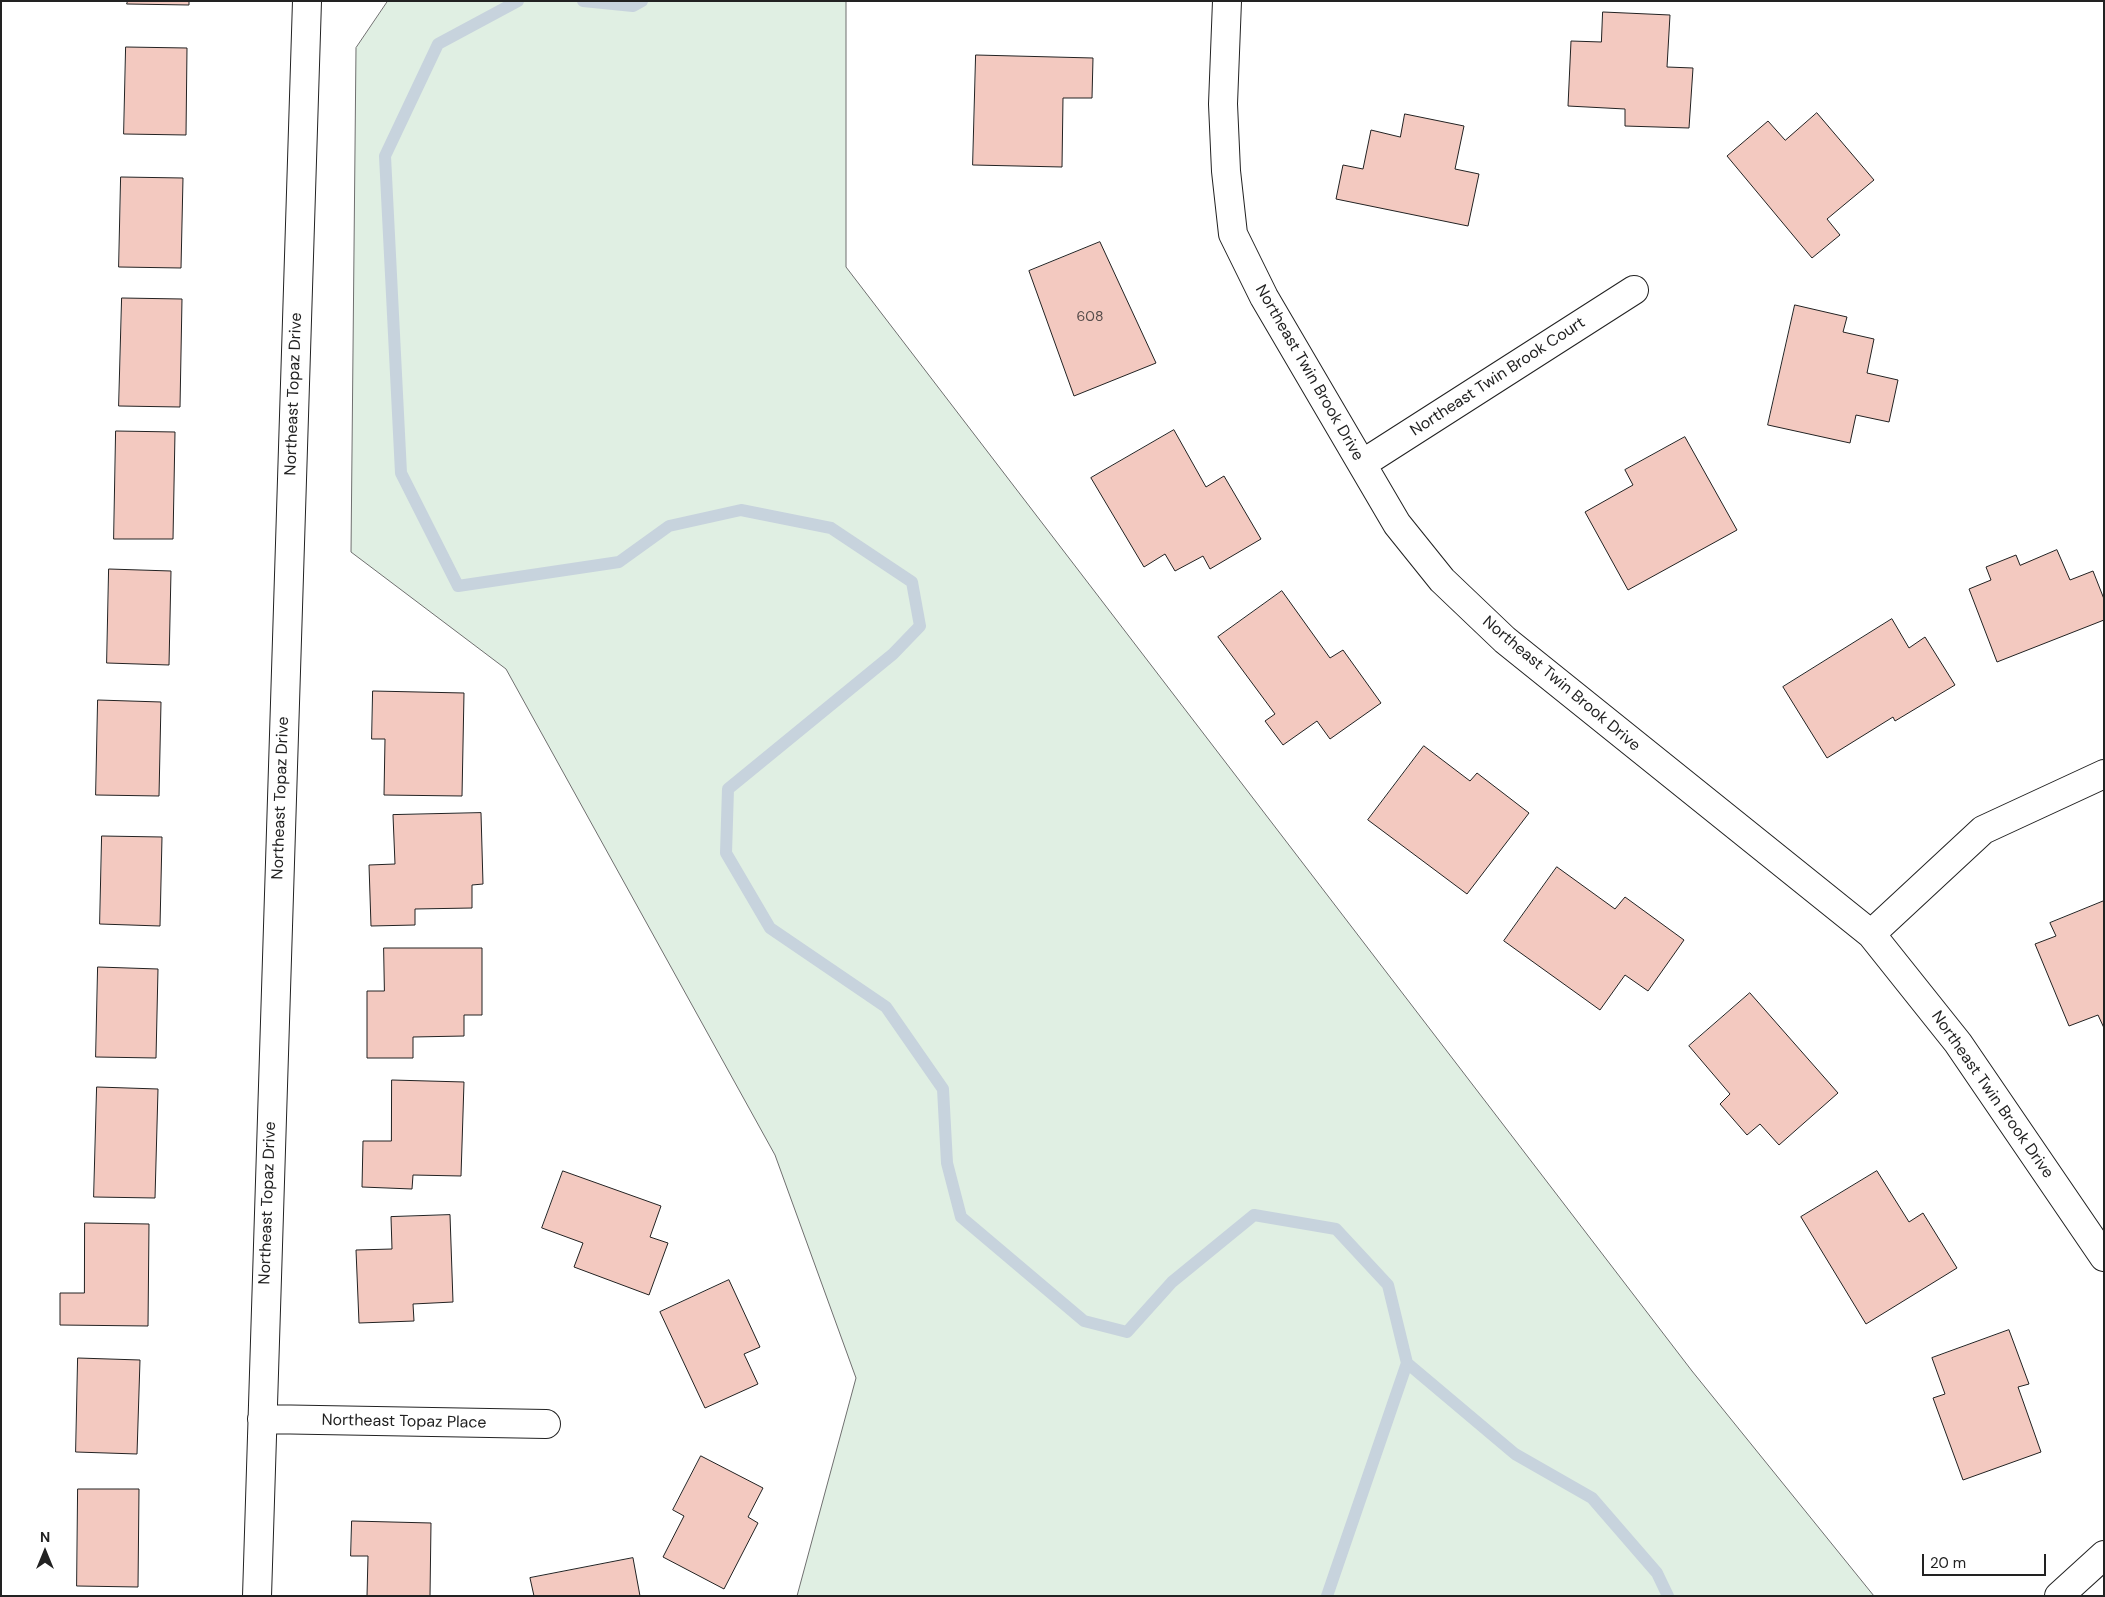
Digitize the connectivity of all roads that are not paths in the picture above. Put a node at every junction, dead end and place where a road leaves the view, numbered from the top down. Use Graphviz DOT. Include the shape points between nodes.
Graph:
graph roads {
  1 [pos="307,1"];
  2 [pos="1227,1"];
  3 [pos="1634,290"];
  4 [pos="1362,464"];
  5 [pos="2104,774"];
  6 [pos="1871,934"];
  7 [pos="2104,1257"];
  8 [pos="262,1419"];
  9 [pos="546,1424"];
  10 [pos="2104,1555"];
  11 [pos="256,1596"];
  12 [pos="2059,1596"];
  1 -- 8 [label="street, Northeast Topaz Drive"];
  2 -- 4 [label="street, Northeast Twin Brook Drive" via="1223,104 1233,234 1264,297"];
  3 -- 4 [label="street, Northeast Twin Brook Court"];
  4 -- 6 [label="street, Northeast Twin Brook Drive" via="1397,524 1442,580 1505,640"];
  5 -- 6 [label="street" via="1983,830"];
  6 -- 7 [label="street, Northeast Twin Brook Drive" via="1958,1043"];
  8 -- 9 [label="street, Northeast Topaz Place"];
  8 -- 11 [label="street, Northeast Topaz Drive"];
  10 -- 12 [label="street"];
}
